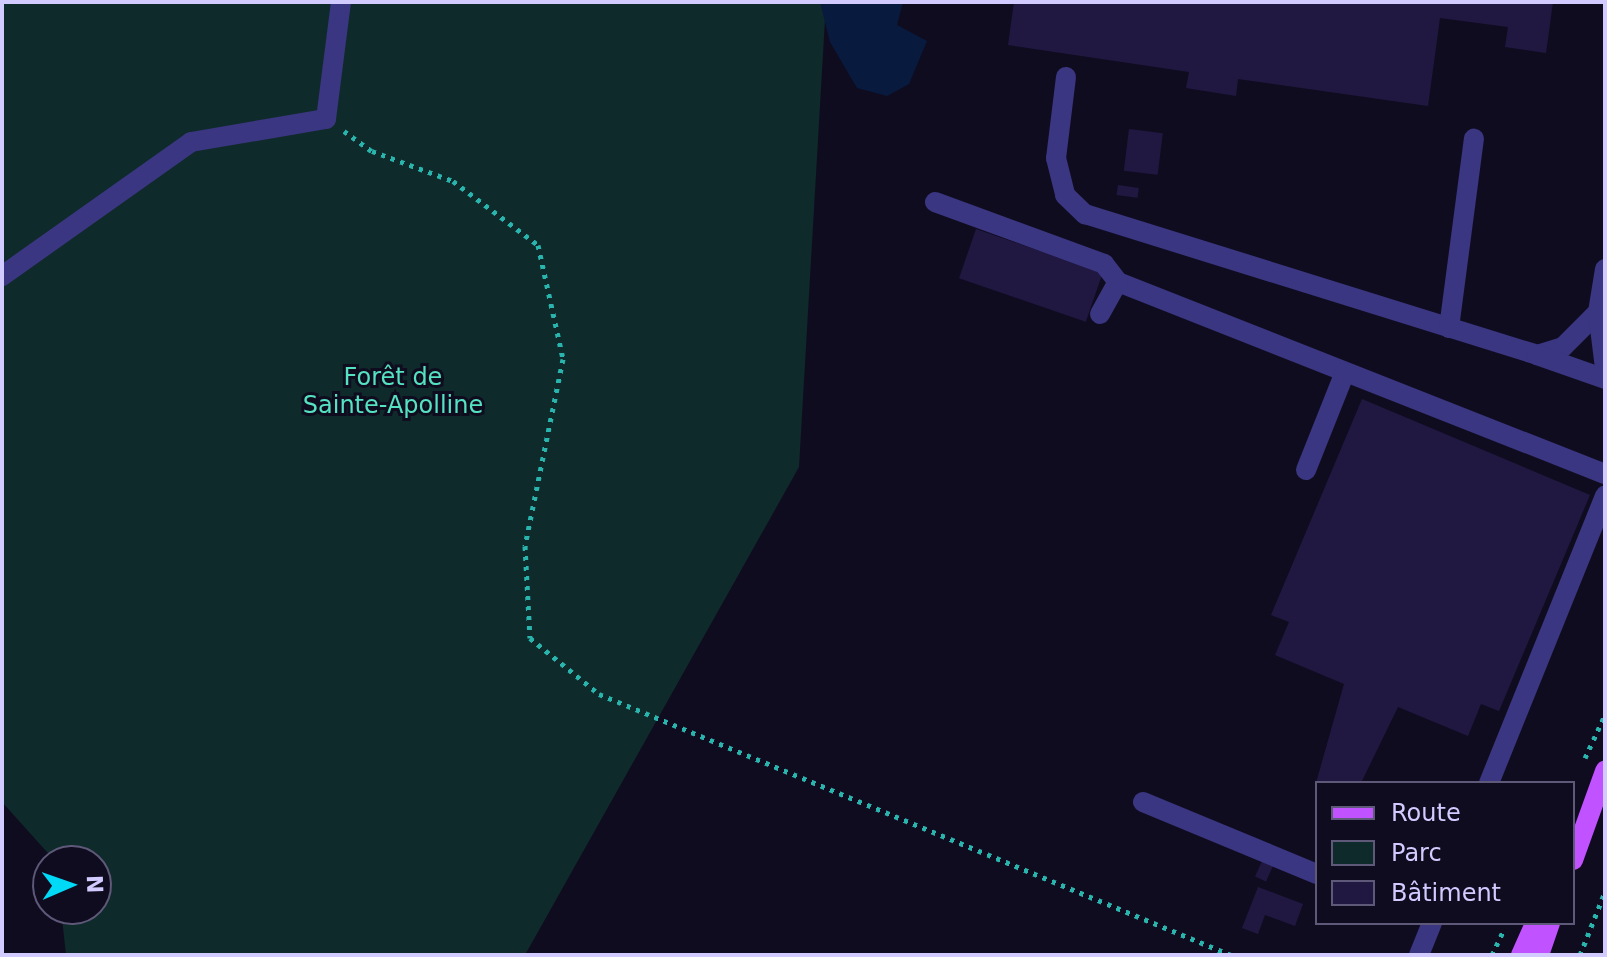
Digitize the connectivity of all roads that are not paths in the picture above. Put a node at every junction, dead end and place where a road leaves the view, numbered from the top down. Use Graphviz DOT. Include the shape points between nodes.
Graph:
graph roads {
  1 [pos="341,2"];
  2 [pos="1066,77"];
  3 [pos="1474,139"];
  4 [pos="935,202"];
  5 [pos="1605,269"];
  6 [pos="2,276"];
  7 [pos="1118,282"];
  8 [pos="1598,312"];
  9 [pos="1100,314"];
  10 [pos="1449,328"];
  11 [pos="1537,355"];
  12 [pos="1605,368"];
  13 [pos="1345,372"];
  14 [pos="1605,379"];
  15 [pos="1306,470"];
  16 [pos="1605,474"];
  17 [pos="1605,496"];
  18 [pos="1605,759"];
  19 [pos="1605,771"];
  20 [pos="1490,781"];
  21 [pos="1143,802"];
  22 [pos="1575,828"];
  23 [pos="1575,854"];
  24 [pos="1315,873"];
  25 [pos="1431,925"];
  26 [pos="1534,925"];
  27 [pos="1549,925"];
  28 [pos="1419,955"];
  29 [pos="1521,955"];
  30 [pos="1539,955"];
  1 -- 6 [label="lane" via="326,119 191,142"];
  2 -- 10 [label="lane" via="1056,158 1065,195 1085,214"];
  3 -- 10 [label="lane"];
  4 -- 7 [label="lane" via="1104,264"];
  5 -- 8 [label="lane"];
  7 -- 9 [label="lane"];
  7 -- 13 [label="lane"];
  8 -- 11 [label="lane" via="1563,347"];
  8 -- 12 [label="lane"];
  10 -- 11 [label="lane"];
  11 -- 14 [label="lane"];
  13 -- 15 [label="lane"];
  13 -- 16 [label="lane"];
  17 -- 20 [label="lane"];
  18 -- 22 [label="main road"];
  19 -- 23 [label="main road"];
  21 -- 24 [label="lane"];
  25 -- 28 [label="lane"];
  26 -- 29 [label="main road"];
  27 -- 30 [label="main road"];
}
